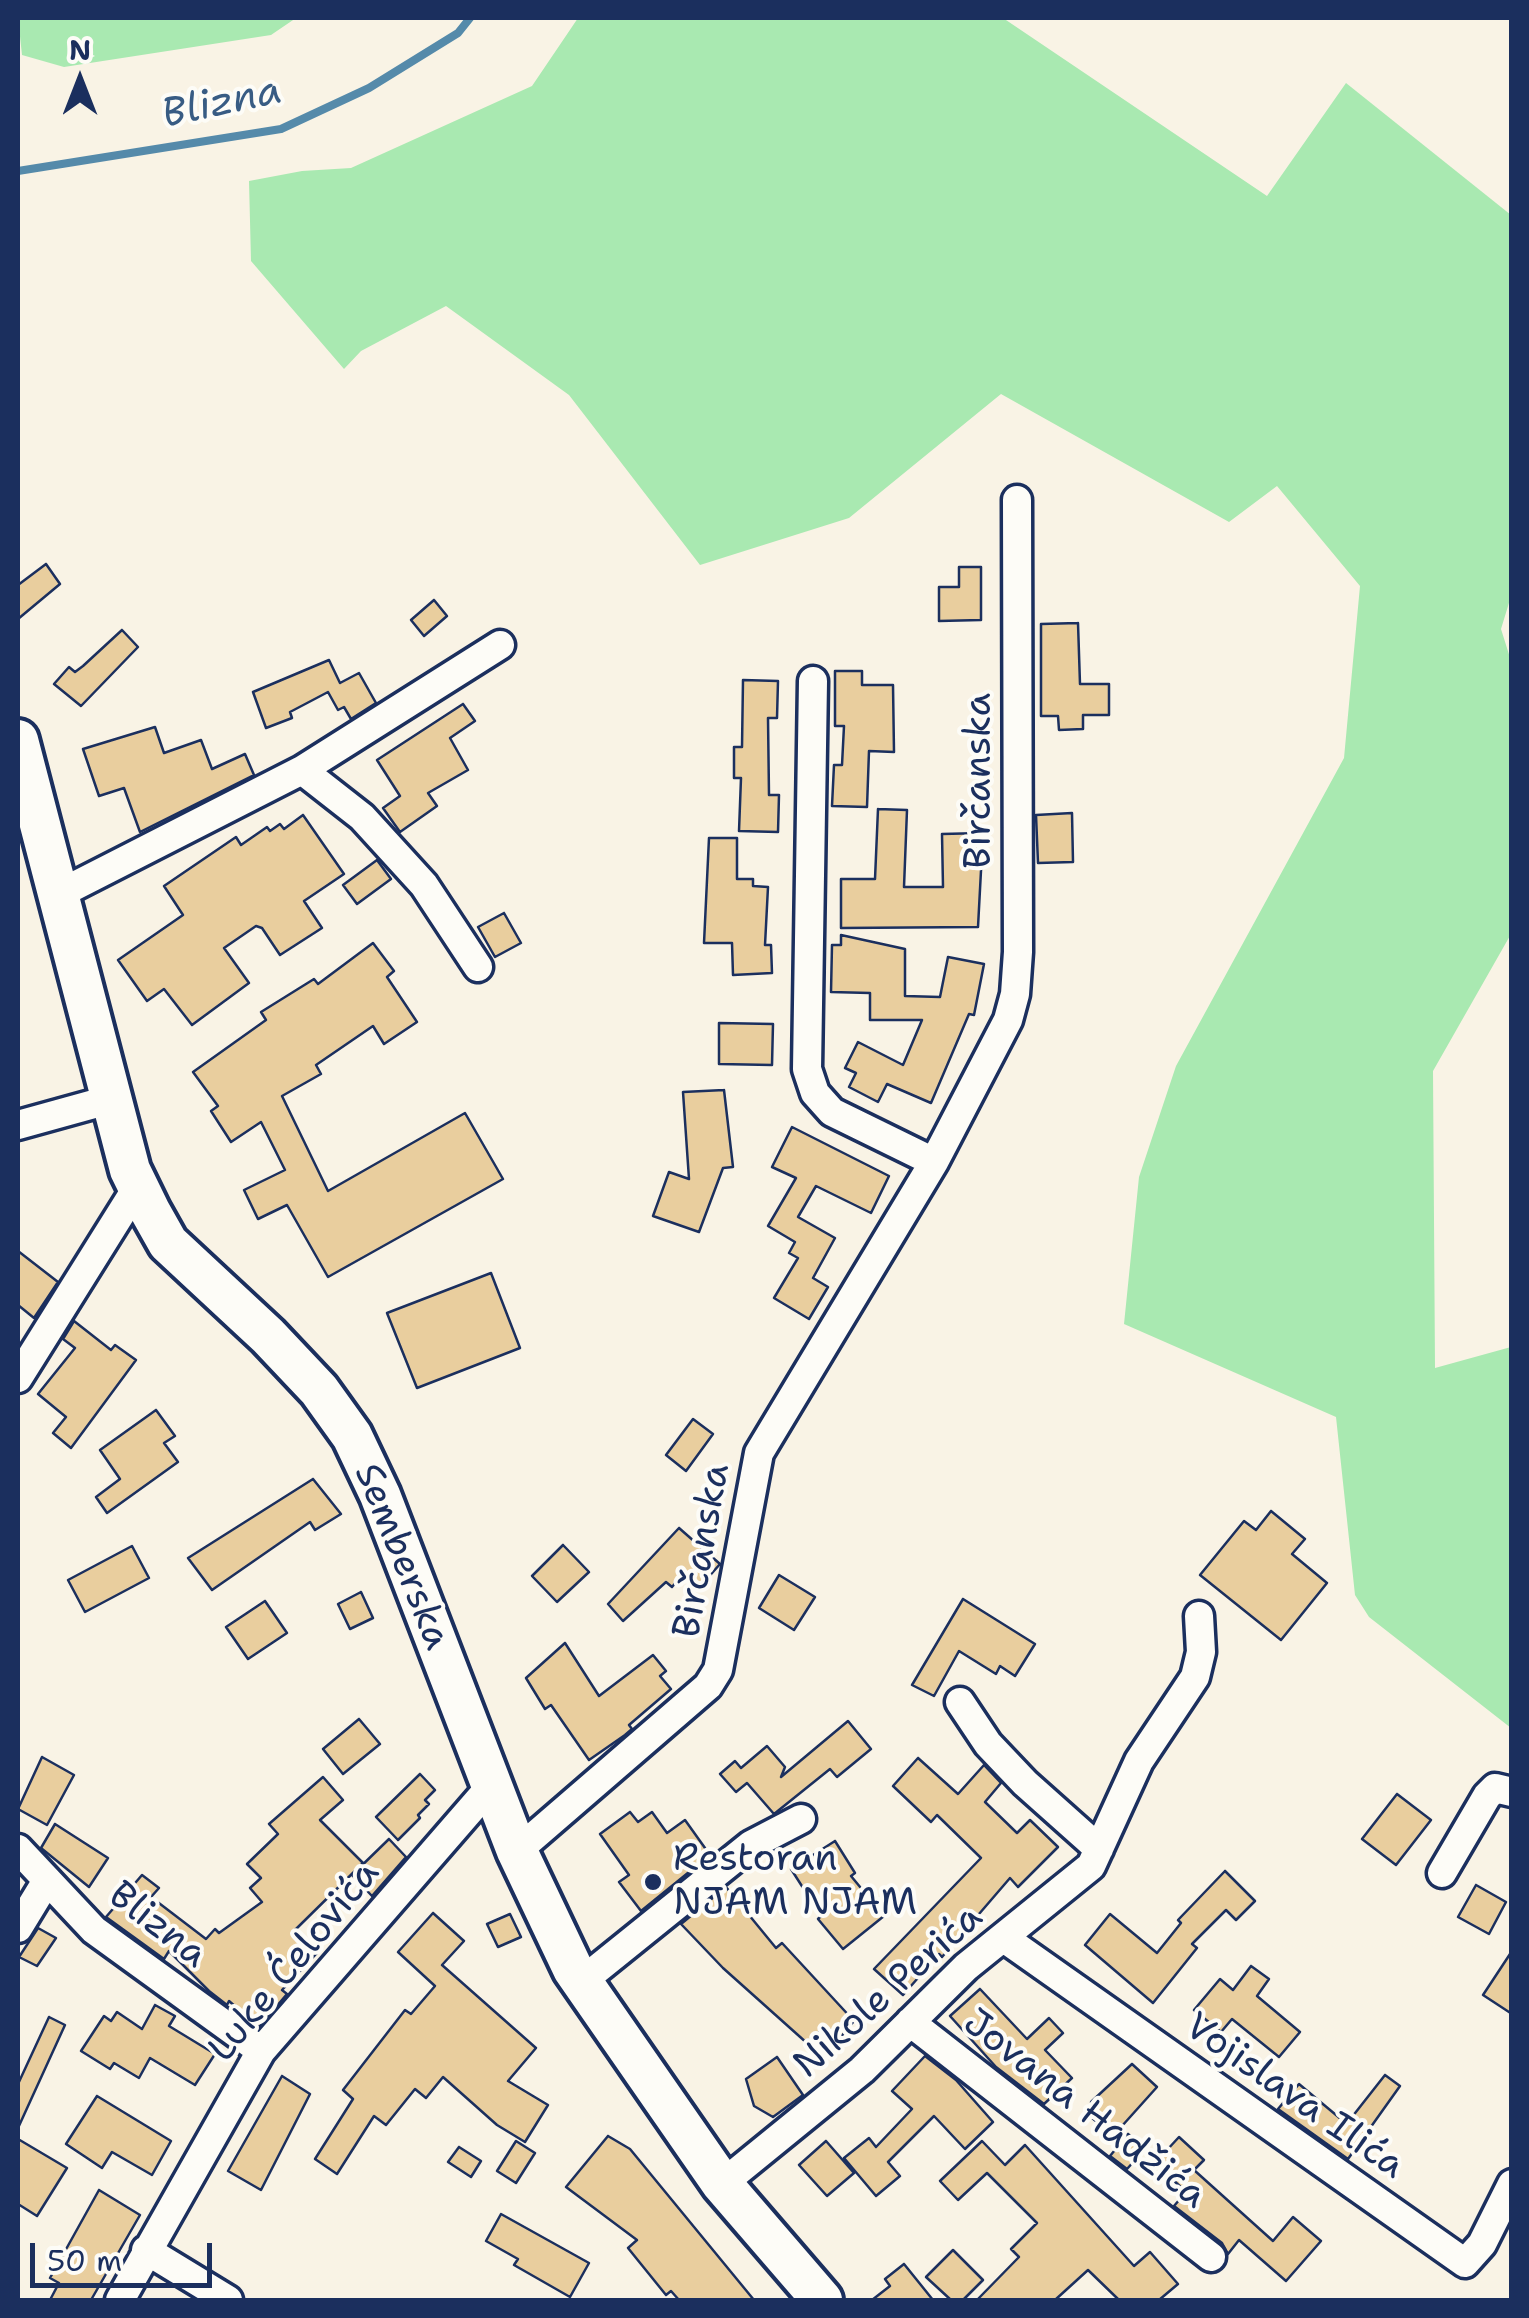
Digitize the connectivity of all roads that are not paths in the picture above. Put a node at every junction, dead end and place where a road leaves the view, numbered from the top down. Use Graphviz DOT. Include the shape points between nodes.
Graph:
graph roads {
  1 [pos="1017,500"];
  2 [pos="500,646"];
  3 [pos="813,681"];
  4 [pos="18,740"];
  5 [pos="302,770"];
  6 [pos="59,894"];
  7 [pos="478,966"];
  8 [pos="112,1099"];
  9 [pos="18,1126"];
  10 [pos="934,1162"];
  11 [pos="138,1186"];
  12 [pos="18,1378"];
  13 [pos="1199,1616"];
  14 [pos="960,1702"];
  15 [pos="490,1786"];
  16 [pos="1512,1792"];
  17 [pos="801,1819"];
  18 [pos="18,1849"];
  19 [pos="1099,1850"];
  20 [pos="517,1851"];
  21 [pos="1442,1872"];
  22 [pos="46,1882"];
  23 [pos="18,1928"];
  24 [pos="1004,1938"];
  25 [pos="581,1982"];
  26 [pos="910,2022"];
  27 [pos="261,2050"];
  28 [pos="722,2184"];
  29 [pos="1512,2184"];
  30 [pos="146,2250"];
  31 [pos="1211,2256"];
  32 [pos="120,2300"];
  33 [pos="228,2300"];
  34 [pos="820,2300"];
  1 -- 10 [label="street, Birčanska" via="1015,994"];
  2 -- 5 [label="street"];
  3 -- 10 [label="street" via="807,1069 815,1093 832,1112"];
  4 -- 6 [label="main road, Semberska"];
  5 -- 6 [label="street"];
  5 -- 7 [label="street" via="362,817 424,885"];
  6 -- 8 [label="main road, Semberska"];
  8 -- 9 [label="street"];
  8 -- 11 [label="main road, Semberska"];
  10 -- 20 [label="street, Birčanska" via="759,1452 718,1670 708,1686"];
  11 -- 12 [label="street"];
  11 -- 15 [label="main road, Semberska" via="168,1243 319,1390 352,1436"];
  13 -- 19 [label="street, Nikole Perića" via="1195,1677 1139,1761"];
  14 -- 19 [label="street" via="1024,1784"];
  15 -- 20 [label="main road, Semberska"];
  15 -- 27 [label="street, Luke Ćelovića"];
  16 -- 21 [label="street" via="1495,1788 1487,1796"];
  17 -- 25 [label="street" via="750,1845"];
  18 -- 22 [label="street, Blizna"];
  19 -- 24 [label="street, Nikole Perića" via="1067,1890"];
  20 -- 25 [label="main road, Semberska"];
  22 -- 23 [label="street"];
  22 -- 27 [label="street, Blizna" via="94,1930"];
  24 -- 26 [label="street, Nikole Perića"];
  24 -- 29 [label="street, Vojislava Ilića" via="1464,2264 1482,2244"];
  25 -- 28 [label="main road, Semberska"];
  26 -- 28 [label="street, Nikole Perića" via="862,2070"];
  26 -- 31 [label="street, Jovana Hadžića"];
  27 -- 30 [label="street, Luke Ćelovića"];
  28 -- 34 [label="main road, Semberska"];
  30 -- 32 [label="street, Luke Ćelovića"];
  30 -- 33 [label="street"];
}
